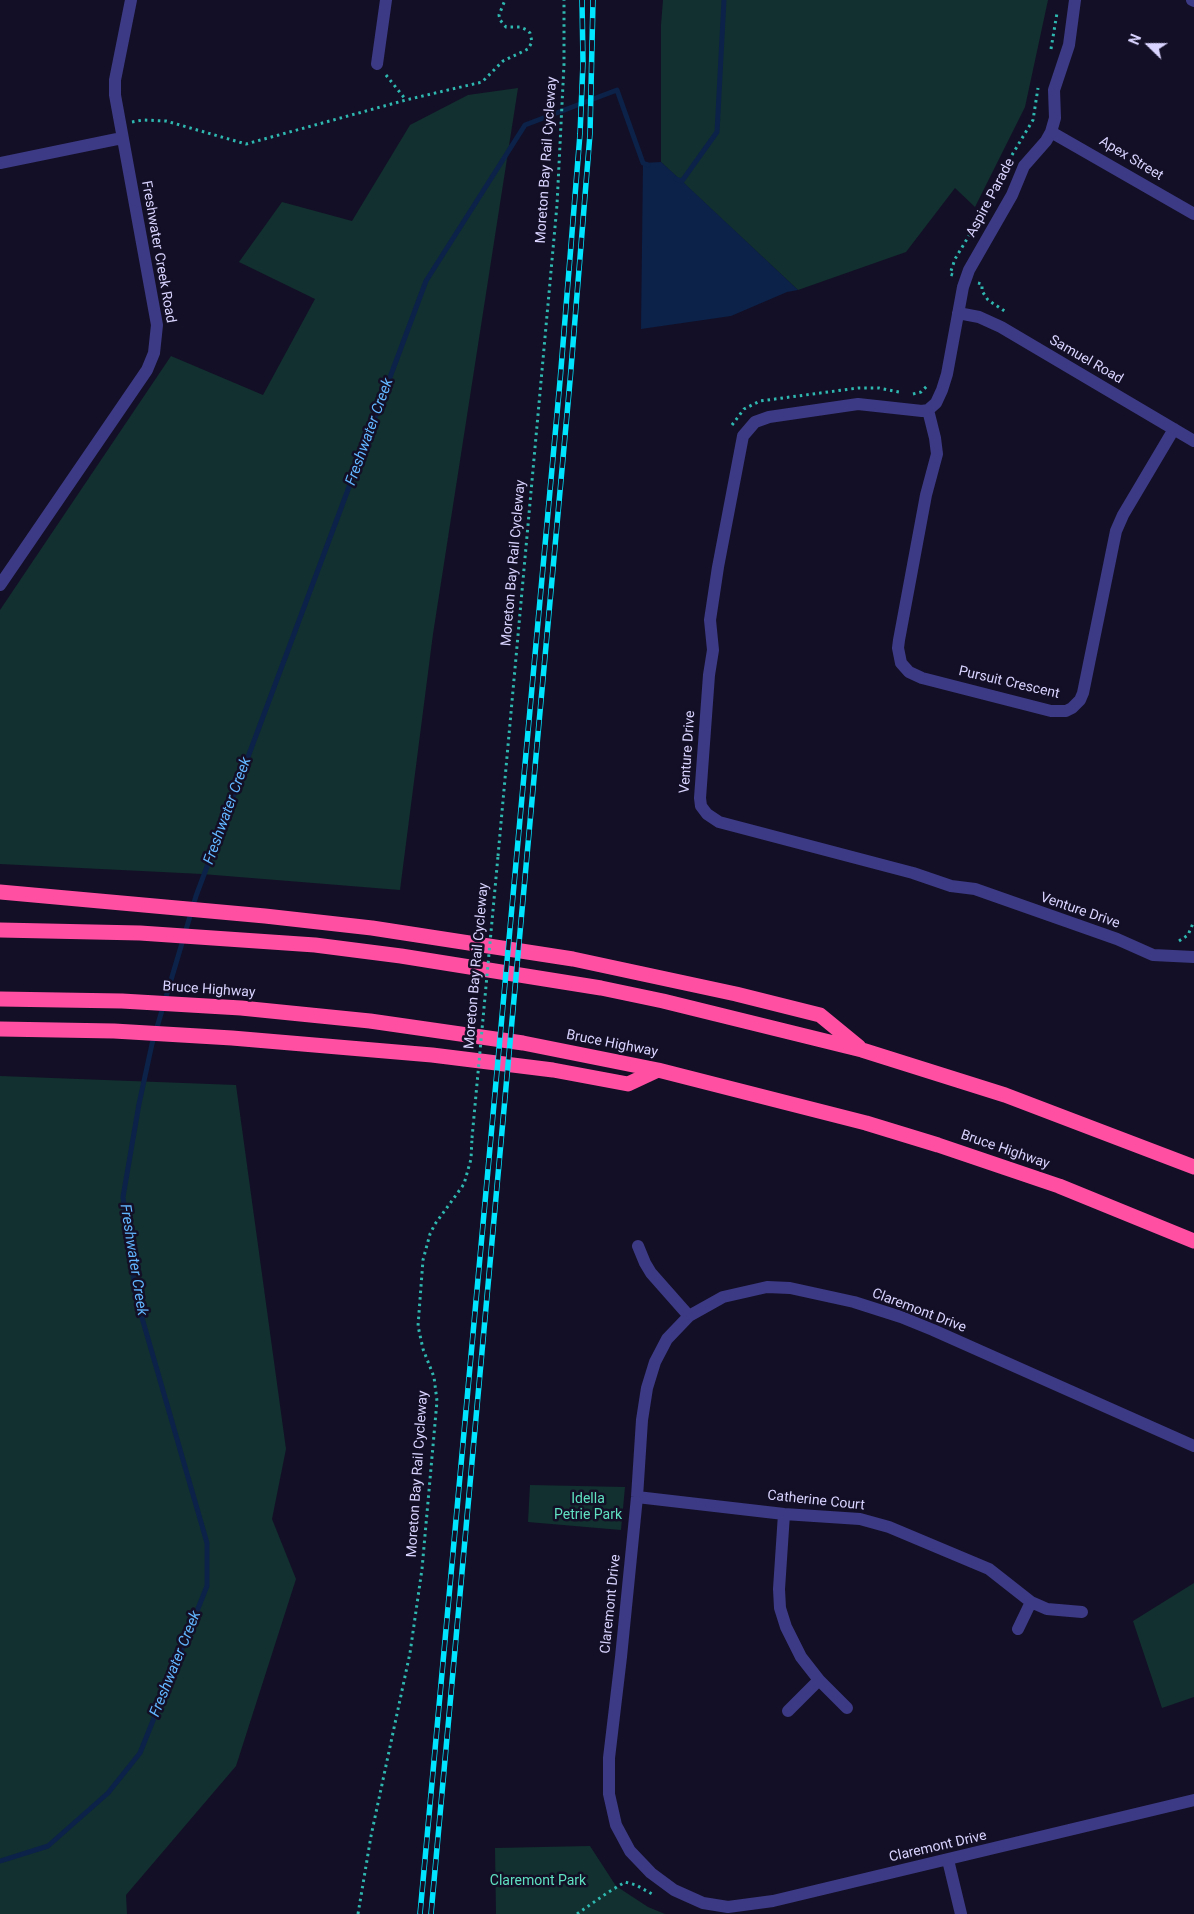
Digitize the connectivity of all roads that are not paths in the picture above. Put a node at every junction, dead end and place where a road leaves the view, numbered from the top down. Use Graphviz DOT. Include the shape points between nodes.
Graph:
graph roads {
  1 [pos="131,0"];
  2 [pos="386,0"];
  3 [pos="1075,0"];
  4 [pos="377,64"];
  5 [pos="1051,132"];
  6 [pos="122,138"];
  7 [pos="0,163"];
  8 [pos="1194,214"];
  9 [pos="958,313"];
  10 [pos="928,410"];
  11 [pos="1174,428"];
  12 [pos="1194,441"];
  13 [pos="0,585"];
  14 [pos="0,892"];
  15 [pos="0,930"];
  16 [pos="1194,957"];
  17 [pos="0,999"];
  18 [pos="0,1029"];
  19 [pos="862,1050"];
  20 [pos="658,1070"];
  21 [pos="1194,1167"];
  22 [pos="1194,1241"];
  23 [pos="638,1246"];
  24 [pos="689,1316"];
  25 [pos="1194,1446"];
  26 [pos="637,1497"];
  27 [pos="784,1514"];
  28 [pos="1031,1602"];
  29 [pos="1082,1612"];
  30 [pos="1018,1629"];
  31 [pos="819,1680"];
  32 [pos="847,1708"];
  33 [pos="788,1711"];
  34 [pos="1194,1800"];
  35 [pos="948,1860"];
  36 [pos="961,1914"];
  1 -- 6 [label="street, Freshwater Creek Road" via="115,80"];
  2 -- 4 [label="street"];
  3 -- 5 [label="street, Aspire Parade" via="1069,45 1054,90"];
  5 -- 8 [label="street, Apex Street"];
  5 -- 9 [label="street, Aspire Parade" via="1024,166 1012,195 971,264"];
  6 -- 7 [label="street"];
  6 -- 13 [label="street, Freshwater Creek Road" via="157,325 154,353 147,370"];
  9 -- 10 [label="street, Aspire Parade" via="945,384 936,403"];
  9 -- 11 [label="street, Samuel Road" via="1001,327"];
  10 -- 11 [label="street, Pursuit Crescent" via="936,454 899,640 901,663 909,672 922,678 1051,711 1072,708 1080,700 1116,532"];
  10 -- 16 [label="street, Venture Drive" via="849,404 769,417 755,422 746,430 710,620 713,650 701,806 706,814 719,822 951,886 975,889 1153,955"];
  11 -- 12 [label="street, Samuel Road"];
  14 -- 19 [label="highway" via="266,916 422,935 564,958 820,1015"];
  15 -- 19 [label="highway" via="140,933 401,956 544,978 663,1001"];
  17 -- 20 [label="highway, Bruce Highway" via="122,1001 370,1020 523,1043"];
  18 -- 20 [label="highway" via="232,1038 467,1059 628,1084"];
  19 -- 21 [label="highway" via="1005,1095"];
  20 -- 22 [label="highway, Bruce Highway" via="866,1123 957,1151 1059,1186"];
  23 -- 24 [label="street" via="651,1273"];
  24 -- 25 [label="street, Claremont Drive" via="723,1297 767,1287 790,1288 854,1302 933,1330"];
  24 -- 26 [label="street, Claremont Drive" via="667,1339 647,1388"];
  26 -- 27 [label="street, Catherine Court"];
  26 -- 35 [label="street, Claremont Drive" via="609,1758 609,1794 616,1825 630,1851 651,1873 674,1890 703,1904 728,1907 773,1901"];
  27 -- 28 [label="street, Catherine Court" via="860,1519 889,1527 989,1569"];
  27 -- 31 [label="street" via="780,1608 801,1657"];
  28 -- 29 [label="street, Catherine Court" via="1047,1609"];
  28 -- 30 [label="street"];
  31 -- 32 [label="street"];
  31 -- 33 [label="street"];
  34 -- 35 [label="street, Claremont Drive"];
  35 -- 36 [label="street"];
}
